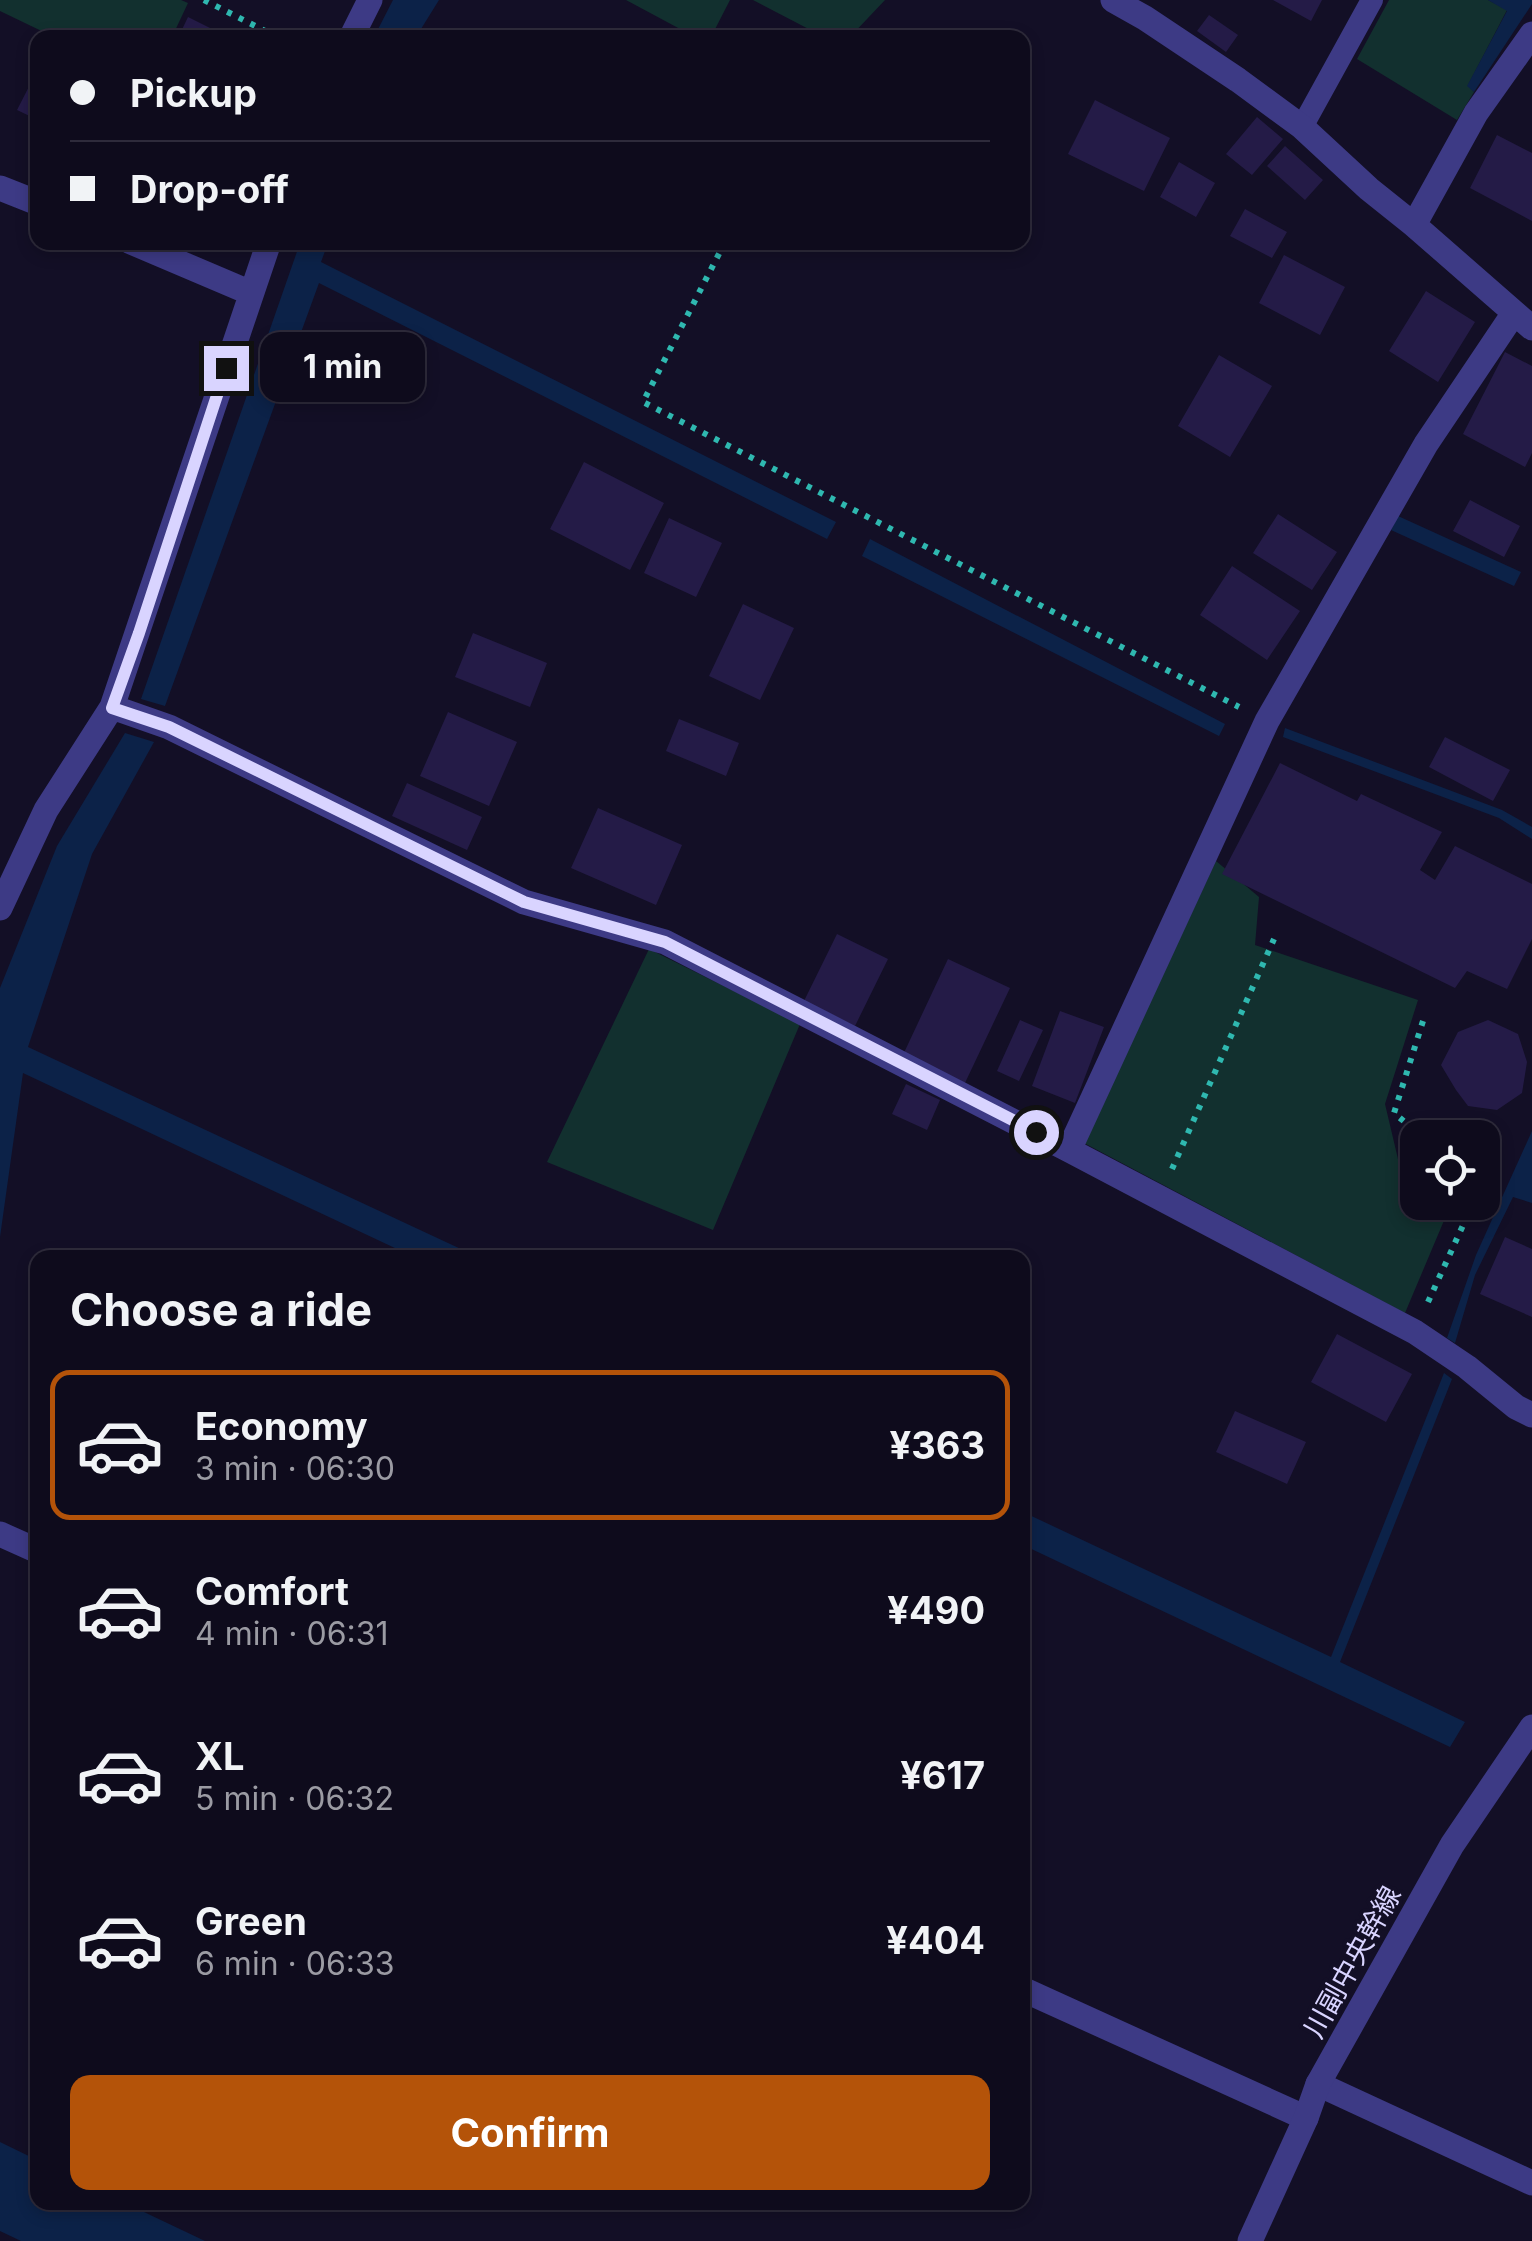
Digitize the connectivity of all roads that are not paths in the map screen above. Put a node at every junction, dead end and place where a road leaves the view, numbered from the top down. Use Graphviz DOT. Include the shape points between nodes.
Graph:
graph roads {
  1 [pos="370,0"];
  2 [pos="1114,0"];
  3 [pos="1372,0"];
  4 [pos="355,30"];
  5 [pos="1532,34"];
  6 [pos="1302,128"];
  7 [pos="0,188"];
  8 [pos="30,200"];
  9 [pos="1414,225"];
  10 [pos="150,250"];
  11 [pos="266,250"];
  12 [pos="251,293"];
  13 [pos="1523,321"];
  14 [pos="112,708"];
  15 [pos="0,908"];
  16 [pos="1070,1150"];
  17 [pos="1532,1415"];
  18 [pos="0,1534"];
  19 [pos="30,1547"];
  20 [pos="1532,1727"];
  21 [pos="1030,1993"];
  22 [pos="1318,2084"];
  23 [pos="1306,2118"];
  24 [pos="1532,2183"];
  25 [pos="1250,2241"];
  1 -- 4 [label="street"];
  2 -- 6 [label="street"];
  3 -- 6 [label="lane"];
  5 -- 9 [label="street" via="1476,113"];
  6 -- 9 [label="street"];
  7 -- 8 [label="street"];
  9 -- 13 [label="street"];
  10 -- 12 [label="street"];
  11 -- 12 [label="street"];
  12 -- 14 [label="street"];
  13 -- 16 [label="street" via="1426,444 1267,721"];
  14 -- 15 [label="street" via="46,810"];
  14 -- 16 [label="street" via="169,727 524,902 665,942"];
  16 -- 17 [label="street" via="1414,1332"];
  18 -- 19 [label="street"];
  20 -- 22 [label="street, 川副中央幹線" via="1452,1845"];
  21 -- 23 [label="street"];
  22 -- 23 [label="street, 川副中央幹線"];
  22 -- 24 [label="street"];
  23 -- 25 [label="street, 川副中央幹線"];
}
